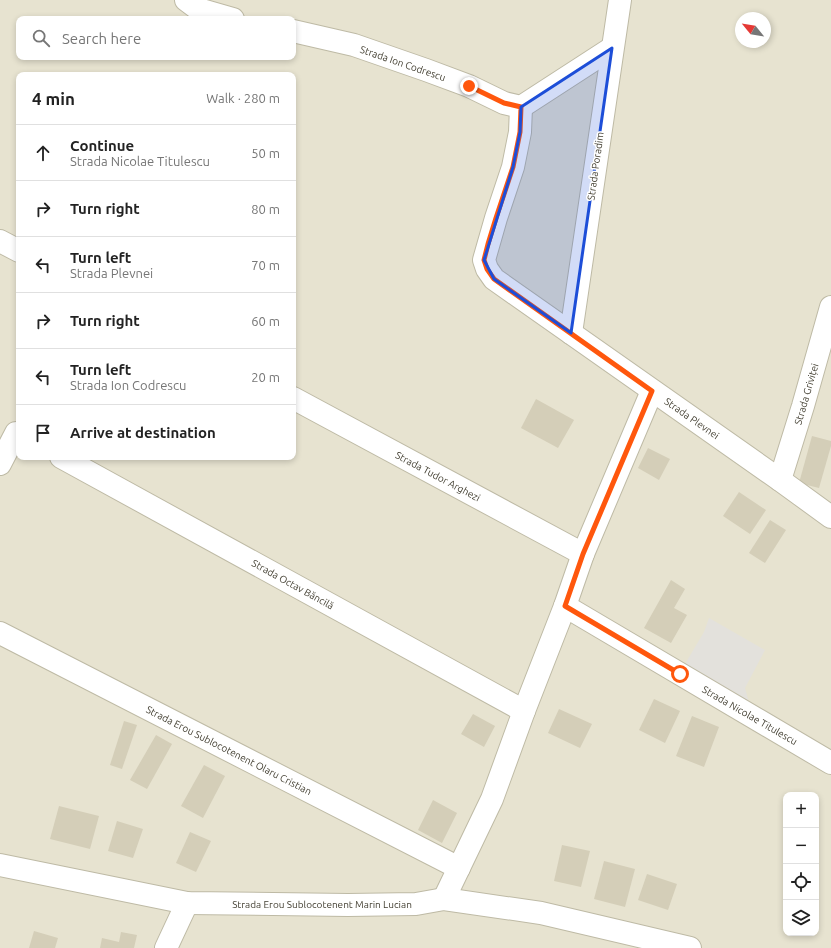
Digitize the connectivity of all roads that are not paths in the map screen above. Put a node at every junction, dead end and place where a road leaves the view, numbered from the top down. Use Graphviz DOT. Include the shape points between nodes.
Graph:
graph roads {
  1 [pos="186,0"];
  2 [pos="620,0"];
  3 [pos="222,16"];
  4 [pos="296,32"];
  5 [pos="612,48"];
  6 [pos="521,107"];
  7 [pos="0,241"];
  8 [pos="16,249"];
  9 [pos="831,307"];
  10 [pos="571,333"];
  11 [pos="652,391"];
  12 [pos="296,400"];
  13 [pos="12,430"];
  14 [pos="66,460"];
  15 [pos="0,464"];
  16 [pos="780,480"];
  17 [pos="831,517"];
  18 [pos="583,554"];
  19 [pos="565,606"];
  20 [pos="0,633"];
  21 [pos="524,711"];
  22 [pos="831,763"];
  23 [pos="0,865"];
  24 [pos="459,868"];
  25 [pos="444,899"];
  26 [pos="187,903"];
  27 [pos="166,948"];
  28 [pos="690,948"];
  1 -- 3 [label="street" via="198,9"];
  2 -- 5 [label="street, Strada Poradim"];
  4 -- 6 [label="street, Strada Ion Codrescu" via="354,45 469,86 504,103"];
  5 -- 6 [label="street"];
  5 -- 10 [label="street, Strada Poradim"];
  6 -- 10 [label="street, Strada Plevnei" via="520,132 513,167 484,260 494,279"];
  7 -- 8 [label="street"];
  9 -- 16 [label="street, Strada Griviței"];
  10 -- 11 [label="street, Strada Plevnei"];
  11 -- 16 [label="street, Strada Plevnei"];
  11 -- 18 [label="street"];
  12 -- 18 [label="street, Strada Tudor Arghezi"];
  13 -- 15 [label="street"];
  14 -- 21 [label="street, Strada Octav Băncilă"];
  16 -- 17 [label="street, Strada Plevnei"];
  18 -- 19 [label="street"];
  19 -- 21 [label="street"];
  19 -- 22 [label="street, Strada Nicolae Titulescu"];
  20 -- 24 [label="street, Strada Erou Sublocotenent Olaru Cristian"];
  21 -- 24 [label="street" via="492,798"];
  23 -- 26 [label="street, Strada Erou Sublocotenent Marin Lucian"];
  24 -- 25 [label="street"];
  25 -- 26 [label="street, Strada Erou Sublocotenent Marin Lucian" via="416,904 356,905"];
  25 -- 28 [label="street, Strada Erou Sublocotenent Marin Lucian" via="541,914"];
  26 -- 27 [label="street"];
}
